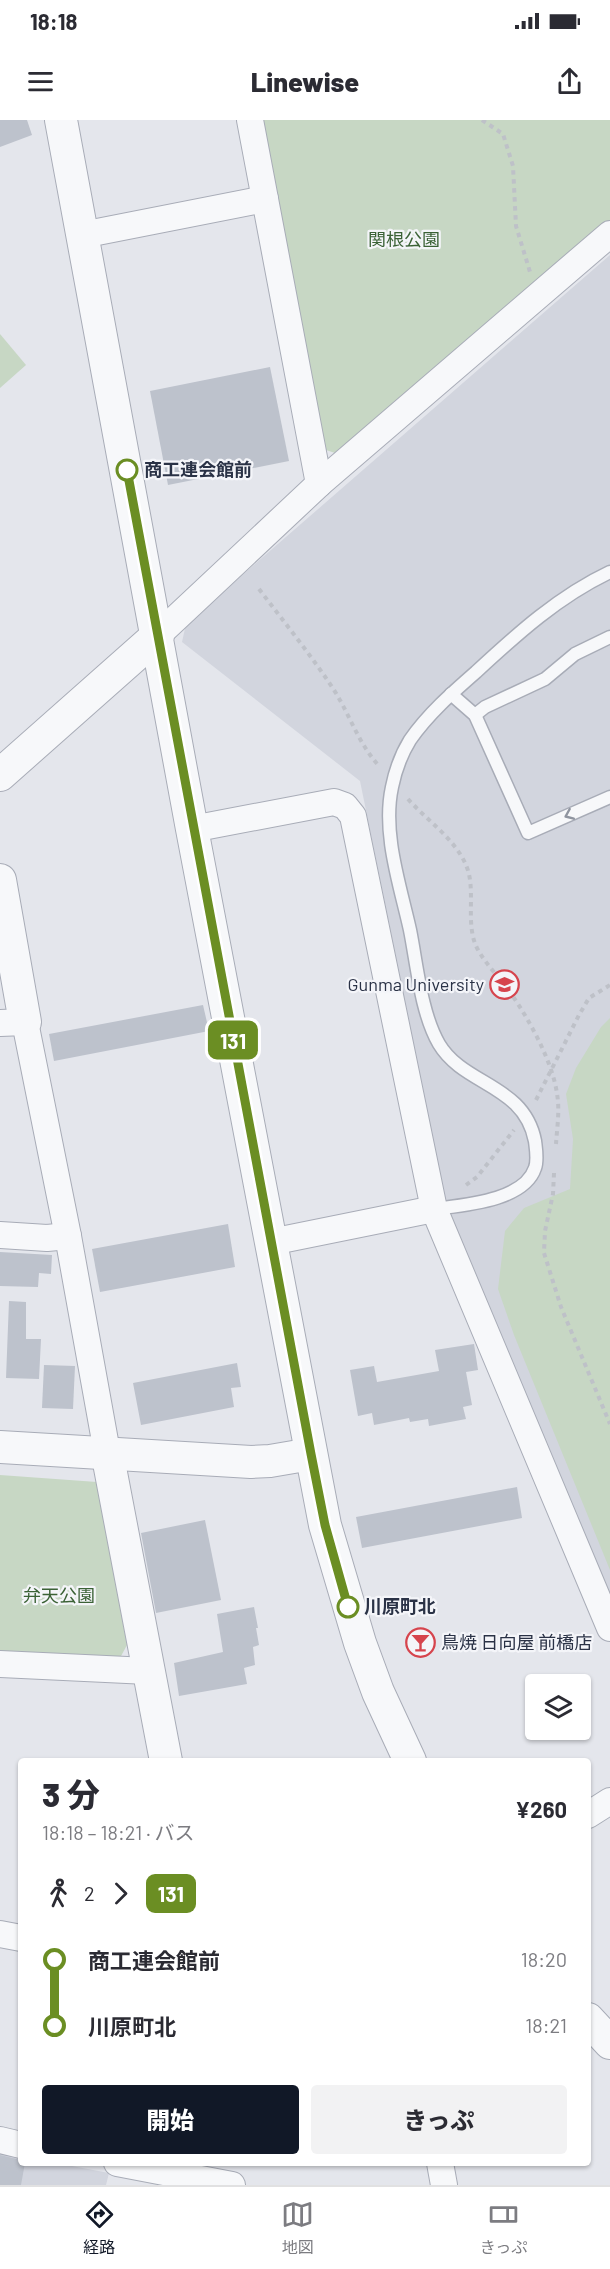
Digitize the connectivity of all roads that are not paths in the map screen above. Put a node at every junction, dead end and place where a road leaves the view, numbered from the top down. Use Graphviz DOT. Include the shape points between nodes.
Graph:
graph roads {
  1 [pos="61,120"];
  2 [pos="250,120"];
  3 [pos="265,199"];
  4 [pos="610,234"];
  5 [pos="82,235"];
  6 [pos="319,484"];
  7 [pos="610,572"];
  8 [pos="158,635"];
  9 [pos="610,637"];
  10 [pos="451,694"];
  11 [pos="474,715"];
  12 [pos="0,775"];
  13 [pos="610,796"];
  14 [pos="192,829"];
  15 [pos="0,880"];
  16 [pos="13,1023"];
  17 [pos="440,1208"];
  18 [pos="0,1235"];
  19 [pos="68,1236"];
  20 [pos="271,1242"];
  21 [pos="0,1447"];
  22 [pos="107,1452"];
  23 [pos="311,1454"];
  24 [pos="610,1628"];
  25 [pos="0,1664"];
  26 [pos="148,1671"];
  27 [pos="165,1758"];
  28 [pos="409,1758"];
  29 [pos="610,1801"];
  30 [pos="591,1813"];
  31 [pos="0,1934"];
  32 [pos="18,1937"];
  33 [pos="591,2022"];
  34 [pos="610,2043"];
  35 [pos="0,2140"];
  36 [pos="18,2144"];
  37 [pos="133,2166"];
  38 [pos="441,2166"];
  39 [pos="232,2185"];
  40 [pos="444,2185"];
  1 -- 5 [label="street"];
  2 -- 3 [label="street"];
  3 -- 5 [label="street"];
  3 -- 6 [label="street"];
  4 -- 6 [label="street"];
  5 -- 8 [label="street"];
  6 -- 8 [label="street"];
  7 -- 10 [label="lane" via="562,600"];
  8 -- 12 [label="street"];
  8 -- 14 [label="street"];
  9 -- 11 [label="lane" via="575,654 545,679"];
  10 -- 11 [label="lane"];
  10 -- 17 [label="lane" via="409,742 393,782 392,843 433,1033 451,1059 509,1097 532,1129 537,1152 528,1180 514,1190 500,1197"];
  13 -- 11 [label="lane, one-way" via="528,833"];
  14 -- 17 [label="street" via="334,802 349,809"];
  14 -- 20 [label="street"];
  15 -- 16 [label="street"];
  16 -- 19 [label="street"];
  17 -- 20 [label="street"];
  17 -- 24 [label="street"];
  18 -- 19 [label="street"];
  19 -- 22 [label="street"];
  20 -- 23 [label="street"];
  21 -- 22 [label="street"];
  22 -- 23 [label="street" via="251,1462"];
  22 -- 26 [label="street"];
  23 -- 28 [label="street" via="325,1525 360,1643"];
  25 -- 26 [label="street"];
  26 -- 27 [label="street"];
  29 -- 30 [label="street"];
  31 -- 32 [label="street"];
  33 -- 34 [label="street"];
  35 -- 36 [label="street"];
  37 -- 39 [label="street"];
  38 -- 40 [label="street"];
}
